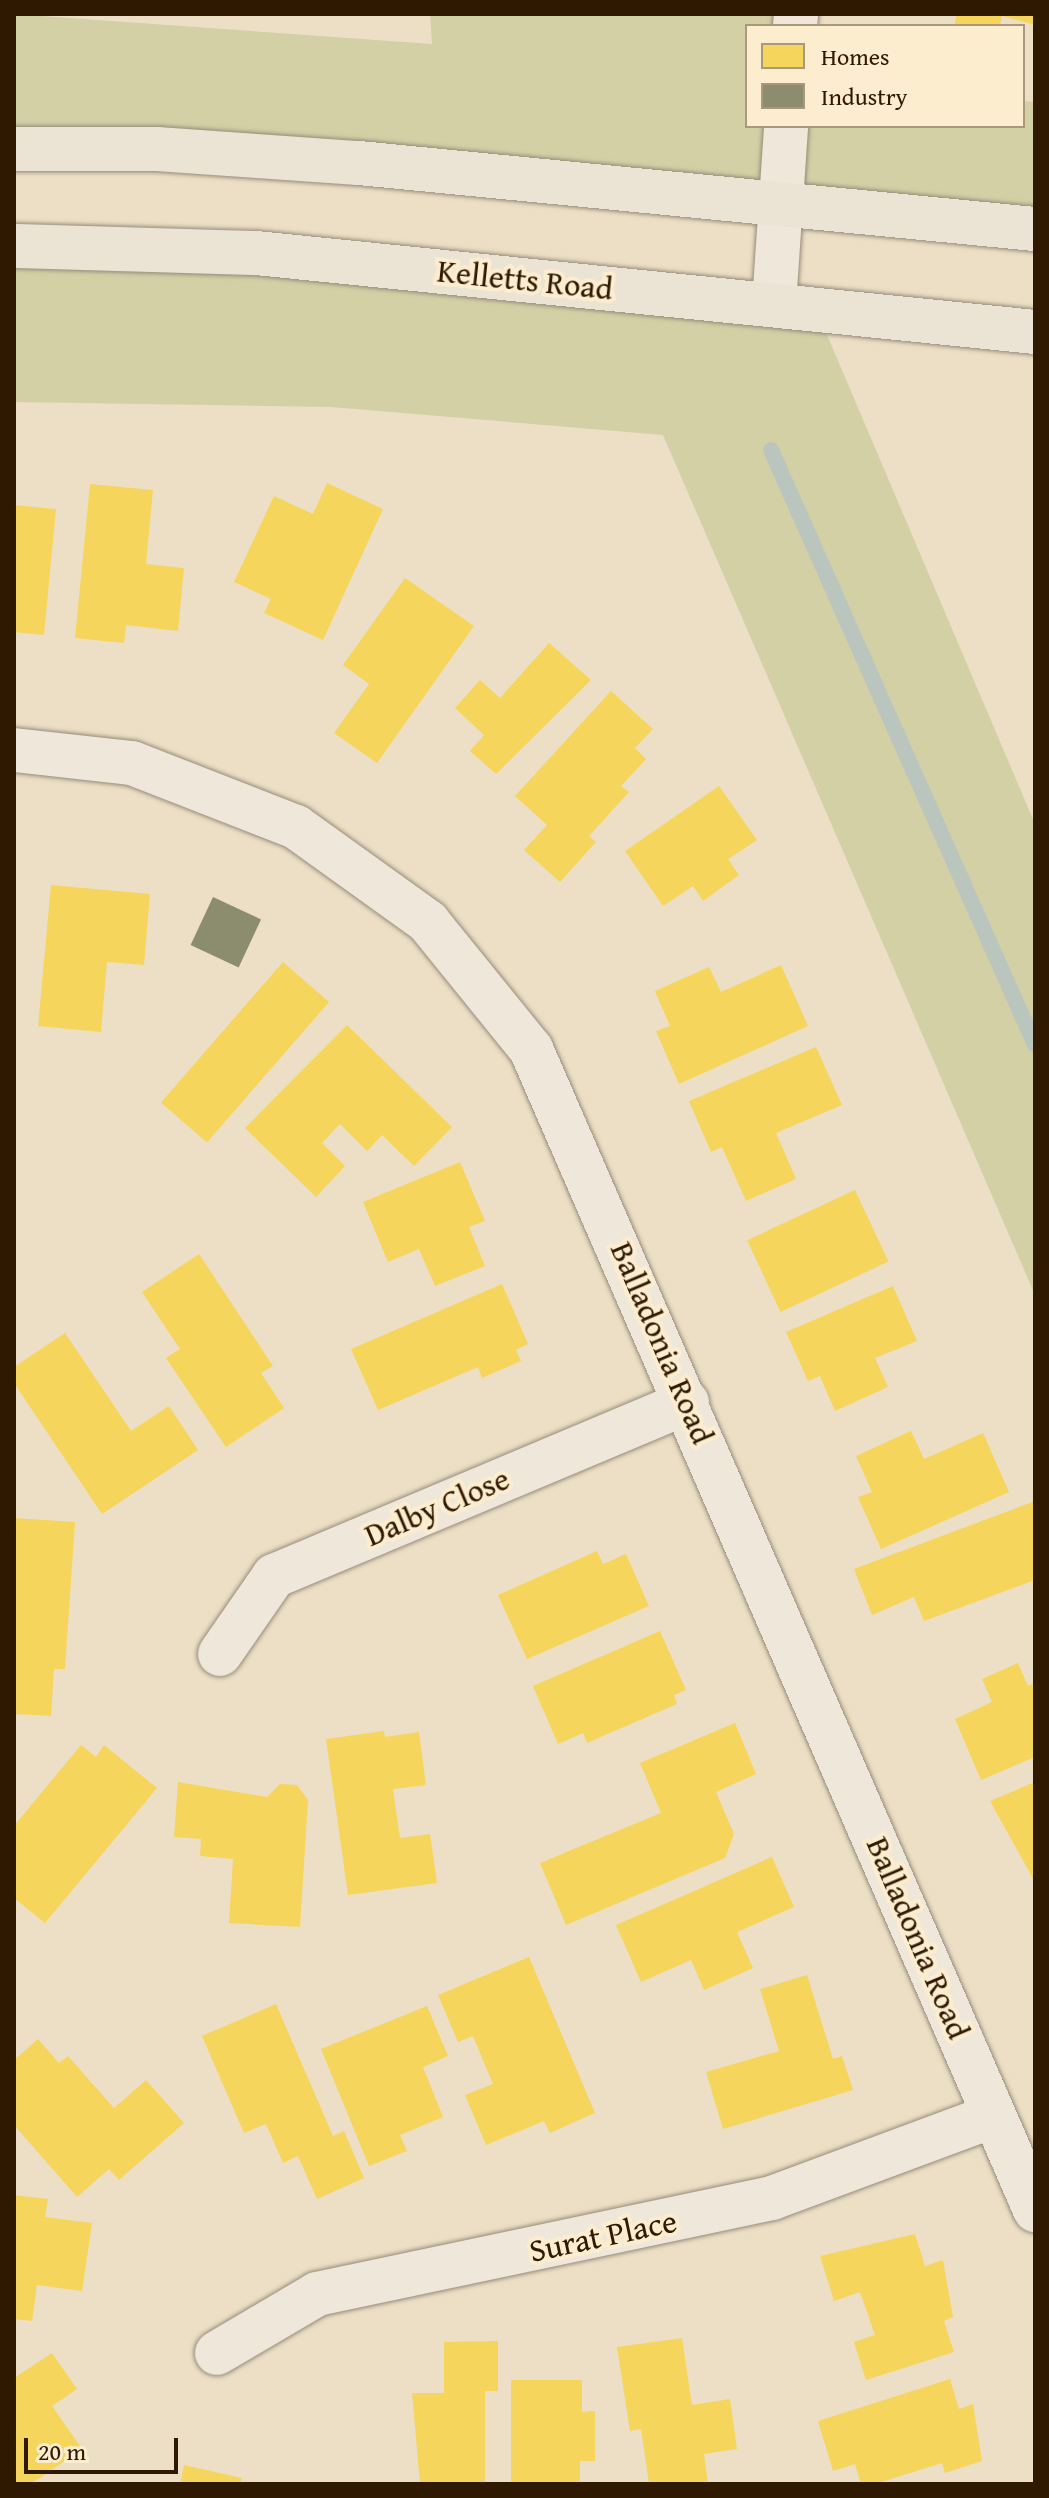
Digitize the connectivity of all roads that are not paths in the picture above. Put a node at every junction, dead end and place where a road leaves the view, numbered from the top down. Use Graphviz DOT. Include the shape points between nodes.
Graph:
graph roads {
  1 [pos="786,128"];
  2 [pos="14,149"];
  3 [pos="780,203"];
  4 [pos="1035,229"];
  5 [pos="14,246"];
  6 [pos="774,304"];
  7 [pos="1035,332"];
  8 [pos="14,750"];
  9 [pos="687,1402"];
  10 [pos="220,1654"];
  11 [pos="993,2116"];
  12 [pos="1035,2210"];
  13 [pos="217,2353"];
  1 -- 3 [label="street"];
  2 -- 3 [label="main road" via="251,155"];
  3 -- 4 [label="main road"];
  3 -- 6 [label="street"];
  5 -- 6 [label="main road, Kelletts Road" via="256,253"];
  6 -- 7 [label="main road, Kelletts Road"];
  8 -- 9 [label="street, Balladonia Road" via="132,763 252,806 340,853 428,922 531,1049"];
  9 -- 10 [label="street, Dalby Close" via="274,1576"];
  9 -- 11 [label="street, Balladonia Road"];
  11 -- 12 [label="street, Balladonia Road"];
  11 -- 13 [label="street, Surat Place" via="772,2198 317,2294"];
}
